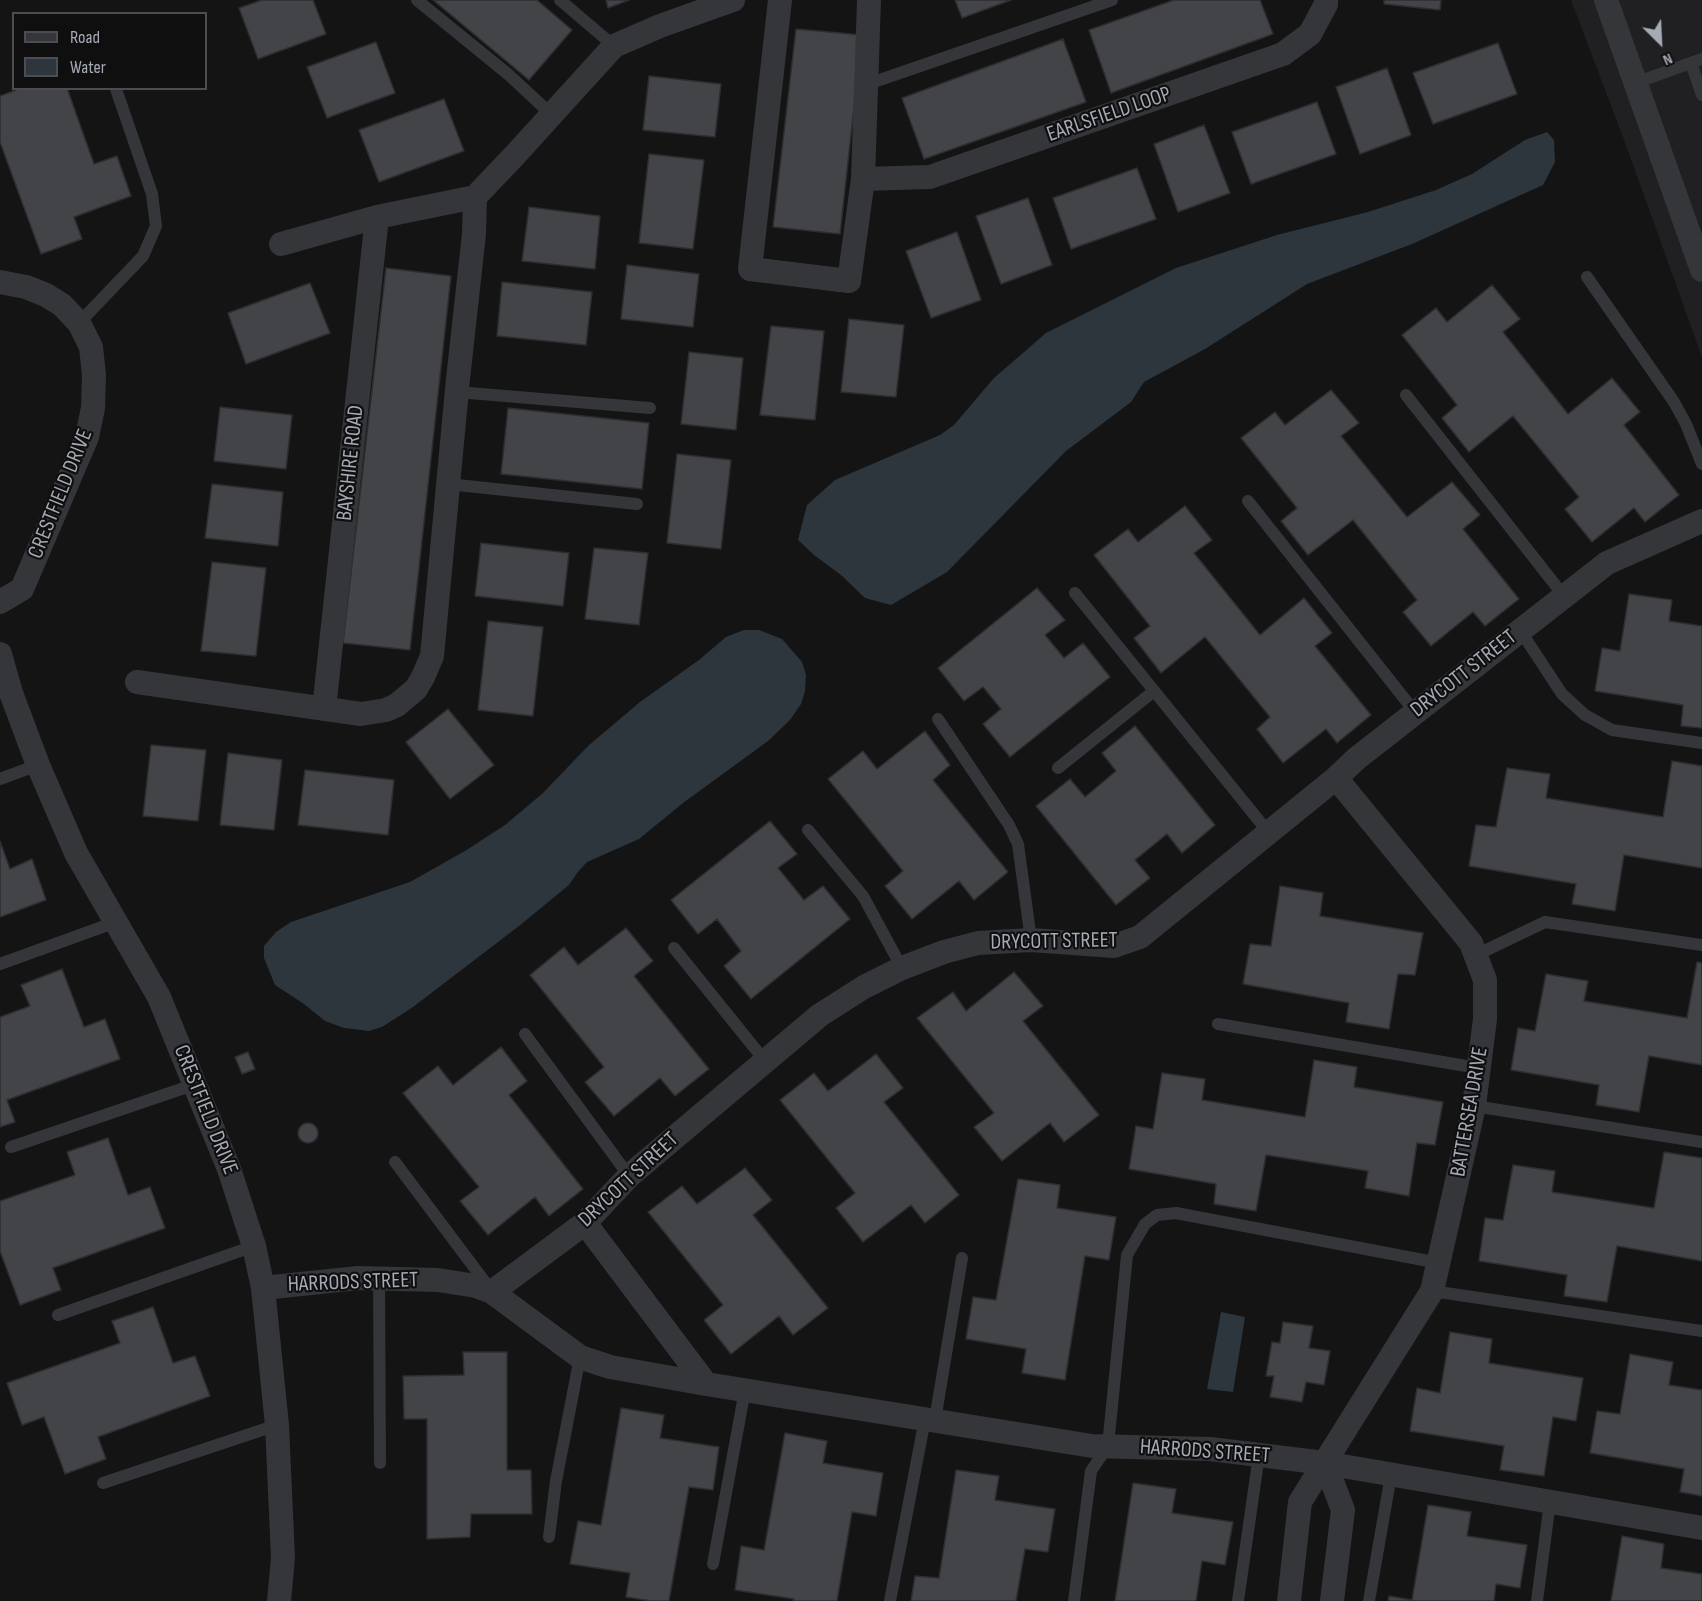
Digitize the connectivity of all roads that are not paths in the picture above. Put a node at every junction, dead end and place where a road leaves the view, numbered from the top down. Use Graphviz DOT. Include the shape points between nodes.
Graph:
graph roads {
  1 [pos="417,0"];
  2 [pos="560,0"];
  3 [pos="733,0"];
  4 [pos="780,0"];
  5 [pos="869,0"];
  6 [pos="1112,0"];
  7 [pos="1326,0"];
  8 [pos="1605,0"];
  9 [pos="614,46"];
  10 [pos="1697,61"];
  11 [pos="1635,83"];
  12 [pos="866,85"];
  13 [pos="116,90"];
  14 [pos="1702,94"];
  15 [pos="552,116"];
  16 [pos="863,179"];
  17 [pos="475,197"];
  18 [pos="377,217"];
  19 [pos="281,244"];
  20 [pos="1702,270"];
  21 [pos="1587,277"];
  22 [pos="0,281"];
  23 [pos="79,323"];
  24 [pos="457,392"];
  25 [pos="1406,395"];
  26 [pos="650,408"];
  27 [pos="1702,464"];
  28 [pos="448,484"];
  29 [pos="1248,501"];
  30 [pos="637,504"];
  31 [pos="1702,521"];
  32 [pos="1075,593"];
  33 [pos="1564,596"];
  34 [pos="0,602"];
  35 [pos="1520,630"];
  36 [pos="0,654"];
  37 [pos="137,682"];
  38 [pos="1154,691"];
  39 [pos="324,709"];
  40 [pos="1415,712"];
  41 [pos="938,719"];
  42 [pos="1702,743"];
  43 [pos="38,765"];
  44 [pos="1058,768"];
  45 [pos="1336,778"];
  46 [pos="0,779"];
  47 [pos="808,830"];
  48 [pos="1269,833"];
  49 [pos="116,922"];
  50 [pos="1031,940"];
  51 [pos="1702,945"];
  52 [pos="674,948"];
  53 [pos="1476,955"];
  54 [pos="0,964"];
  55 [pos="902,968"];
  56 [pos="1218,1024"];
  57 [pos="525,1034"];
  58 [pos="765,1061"];
  59 [pos="1479,1068"];
  60 [pos="196,1084"];
  61 [pos="1474,1106"];
  62 [pos="1702,1142"];
  63 [pos="11,1147"];
  64 [pos="395,1162"];
  65 [pos="629,1176"];
  66 [pos="585,1223"];
  67 [pos="254,1246"];
  68 [pos="962,1258"];
  69 [pos="1439,1263"];
  70 [pos="379,1278"];
  71 [pos="263,1288"];
  72 [pos="1432,1291"];
  73 [pos="492,1292"];
  74 [pos="58,1315"];
  75 [pos="1702,1331"];
  76 [pos="580,1357"];
  77 [pos="706,1384"];
  78 [pos="745,1390"];
  79 [pos="930,1420"];
  80 [pos="277,1425"];
  81 [pos="1108,1446"];
  82 [pos="1259,1455"];
  83 [pos="380,1463"];
  84 [pos="1325,1463"];
  85 [pos="1391,1474"];
  86 [pos="103,1483"];
  87 [pos="1550,1502"];
  88 [pos="1702,1528"];
  89 [pos="549,1537"];
  90 [pos="713,1564"];
  91 [pos="279,1601"];
  92 [pos="890,1601"];
  93 [pos="1074,1601"];
  94 [pos="1238,1601"];
  95 [pos="1289,1601"];
  96 [pos="1332,1601"];
  97 [pos="1369,1601"];
  98 [pos="1537,1601"];
  1 -- 15 [label="lane" via="509,75"];
  2 -- 9 [label="lane"];
  3 -- 9 [label="street"];
  4 -- 16 [label="street" via="750,269 849,281"];
  5 -- 12 [label="street"];
  6 -- 12 [label="lane"];
  7 -- 16 [label="street, EARLSFIELD LOOP" via="1310,34 1283,54 930,177"];
  8 -- 11 [label="street"];
  9 -- 15 [label="street"];
  10 -- 11 [label="lane"];
  10 -- 14 [label="lane"];
  11 -- 20 [label="street"];
  12 -- 16 [label="street"];
  13 -- 23 [label="lane" via="152,194 156,226 143,256"];
  15 -- 17 [label="street"];
  17 -- 18 [label="street"];
  17 -- 24 [label="street"];
  18 -- 19 [label="street"];
  18 -- 39 [label="street, BAYSHIRE ROAD"];
  21 -- 27 [label="lane" via="1674,402"];
  22 -- 23 [label="street, CRESTFIELD DRIVE" via="46,295"];
  23 -- 34 [label="street, CRESTFIELD DRIVE" via="91,347 94,375 87,437 22,589"];
  24 -- 26 [label="lane"];
  24 -- 28 [label="street"];
  25 -- 33 [label="lane"];
  28 -- 30 [label="lane"];
  28 -- 39 [label="street" via="432,656 423,677 408,697 386,710 361,714"];
  29 -- 40 [label="lane"];
  31 -- 33 [label="street, DRYCOTT STREET" via="1607,563"];
  32 -- 38 [label="lane"];
  33 -- 35 [label="street, DRYCOTT STREET"];
  35 -- 40 [label="street, DRYCOTT STREET"];
  35 -- 42 [label="lane" via="1562,694 1585,715 1612,730"];
  36 -- 43 [label="street, CRESTFIELD DRIVE"];
  37 -- 39 [label="street"];
  38 -- 44 [label="lane"];
  38 -- 48 [label="lane"];
  40 -- 45 [label="street, DRYCOTT STREET"];
  41 -- 50 [label="lane" via="1018,844"];
  43 -- 46 [label="lane"];
  43 -- 49 [label="street, CRESTFIELD DRIVE" via="76,853"];
  45 -- 48 [label="street, DRYCOTT STREET"];
  45 -- 53 [label="street, BATTERSEA DRIVE" via="1471,943"];
  47 -- 55 [label="lane" via="863,896"];
  48 -- 50 [label="street, DRYCOTT STREET" via="1140,937 1114,946"];
  49 -- 54 [label="lane"];
  49 -- 60 [label="street, CRESTFIELD DRIVE" via="159,997"];
  50 -- 55 [label="street, DRYCOTT STREET" via="978,943"];
  51 -- 53 [label="lane" via="1545,922"];
  52 -- 58 [label="lane"];
  53 -- 59 [label="street, BATTERSEA DRIVE" via="1485,980"];
  55 -- 58 [label="street, DRYCOTT STREET" via="820,1015"];
  56 -- 59 [label="lane"];
  57 -- 65 [label="lane"];
  58 -- 65 [label="street, DRYCOTT STREET"];
  59 -- 61 [label="street, BATTERSEA DRIVE"];
  60 -- 63 [label="lane"];
  60 -- 67 [label="street, CRESTFIELD DRIVE"];
  61 -- 62 [label="lane"];
  61 -- 69 [label="street, BATTERSEA DRIVE"];
  64 -- 73 [label="lane"];
  65 -- 66 [label="street, DRYCOTT STREET"];
  66 -- 73 [label="street, DRYCOTT STREET"];
  66 -- 77 [label="street"];
  67 -- 71 [label="street, CRESTFIELD DRIVE"];
  67 -- 74 [label="lane"];
  68 -- 79 [label="lane"];
  69 -- 72 [label="street, BATTERSEA DRIVE"];
  69 -- 81 [label="lane" via="1176,1213 1157,1215 1145,1224 1127,1255"];
  70 -- 71 [label="street, HARRODS STREET"];
  70 -- 73 [label="street, HARRODS STREET" via="438,1280"];
  70 -- 83 [label="lane"];
  71 -- 80 [label="street, CRESTFIELD DRIVE"];
  72 -- 75 [label="lane"];
  72 -- 84 [label="street, BATTERSEA DRIVE"];
  73 -- 76 [label="street, HARRODS STREET"];
  76 -- 77 [label="street, HARRODS STREET" via="610,1367"];
  76 -- 89 [label="lane"];
  77 -- 78 [label="street, HARRODS STREET"];
  78 -- 79 [label="street, HARRODS STREET"];
  78 -- 90 [label="lane"];
  79 -- 81 [label="street, HARRODS STREET"];
  79 -- 92 [label="lane"];
  80 -- 86 [label="lane"];
  80 -- 91 [label="street, CRESTFIELD DRIVE" via="283,1557"];
  81 -- 82 [label="street, HARRODS STREET" via="1210,1449"];
  81 -- 93 [label="lane" via="1092,1471"];
  82 -- 84 [label="street, HARRODS STREET"];
  82 -- 94 [label="lane"];
  84 -- 85 [label="street, HARRODS STREET"];
  84 -- 95 [label="street, BATTERSEA DRIVE" via="1300,1502"];
  84 -- 96 [label="street" via="1343,1510"];
  85 -- 87 [label="street, HARRODS STREET"];
  85 -- 97 [label="lane"];
  87 -- 88 [label="street, HARRODS STREET"];
  87 -- 98 [label="lane"];
}
